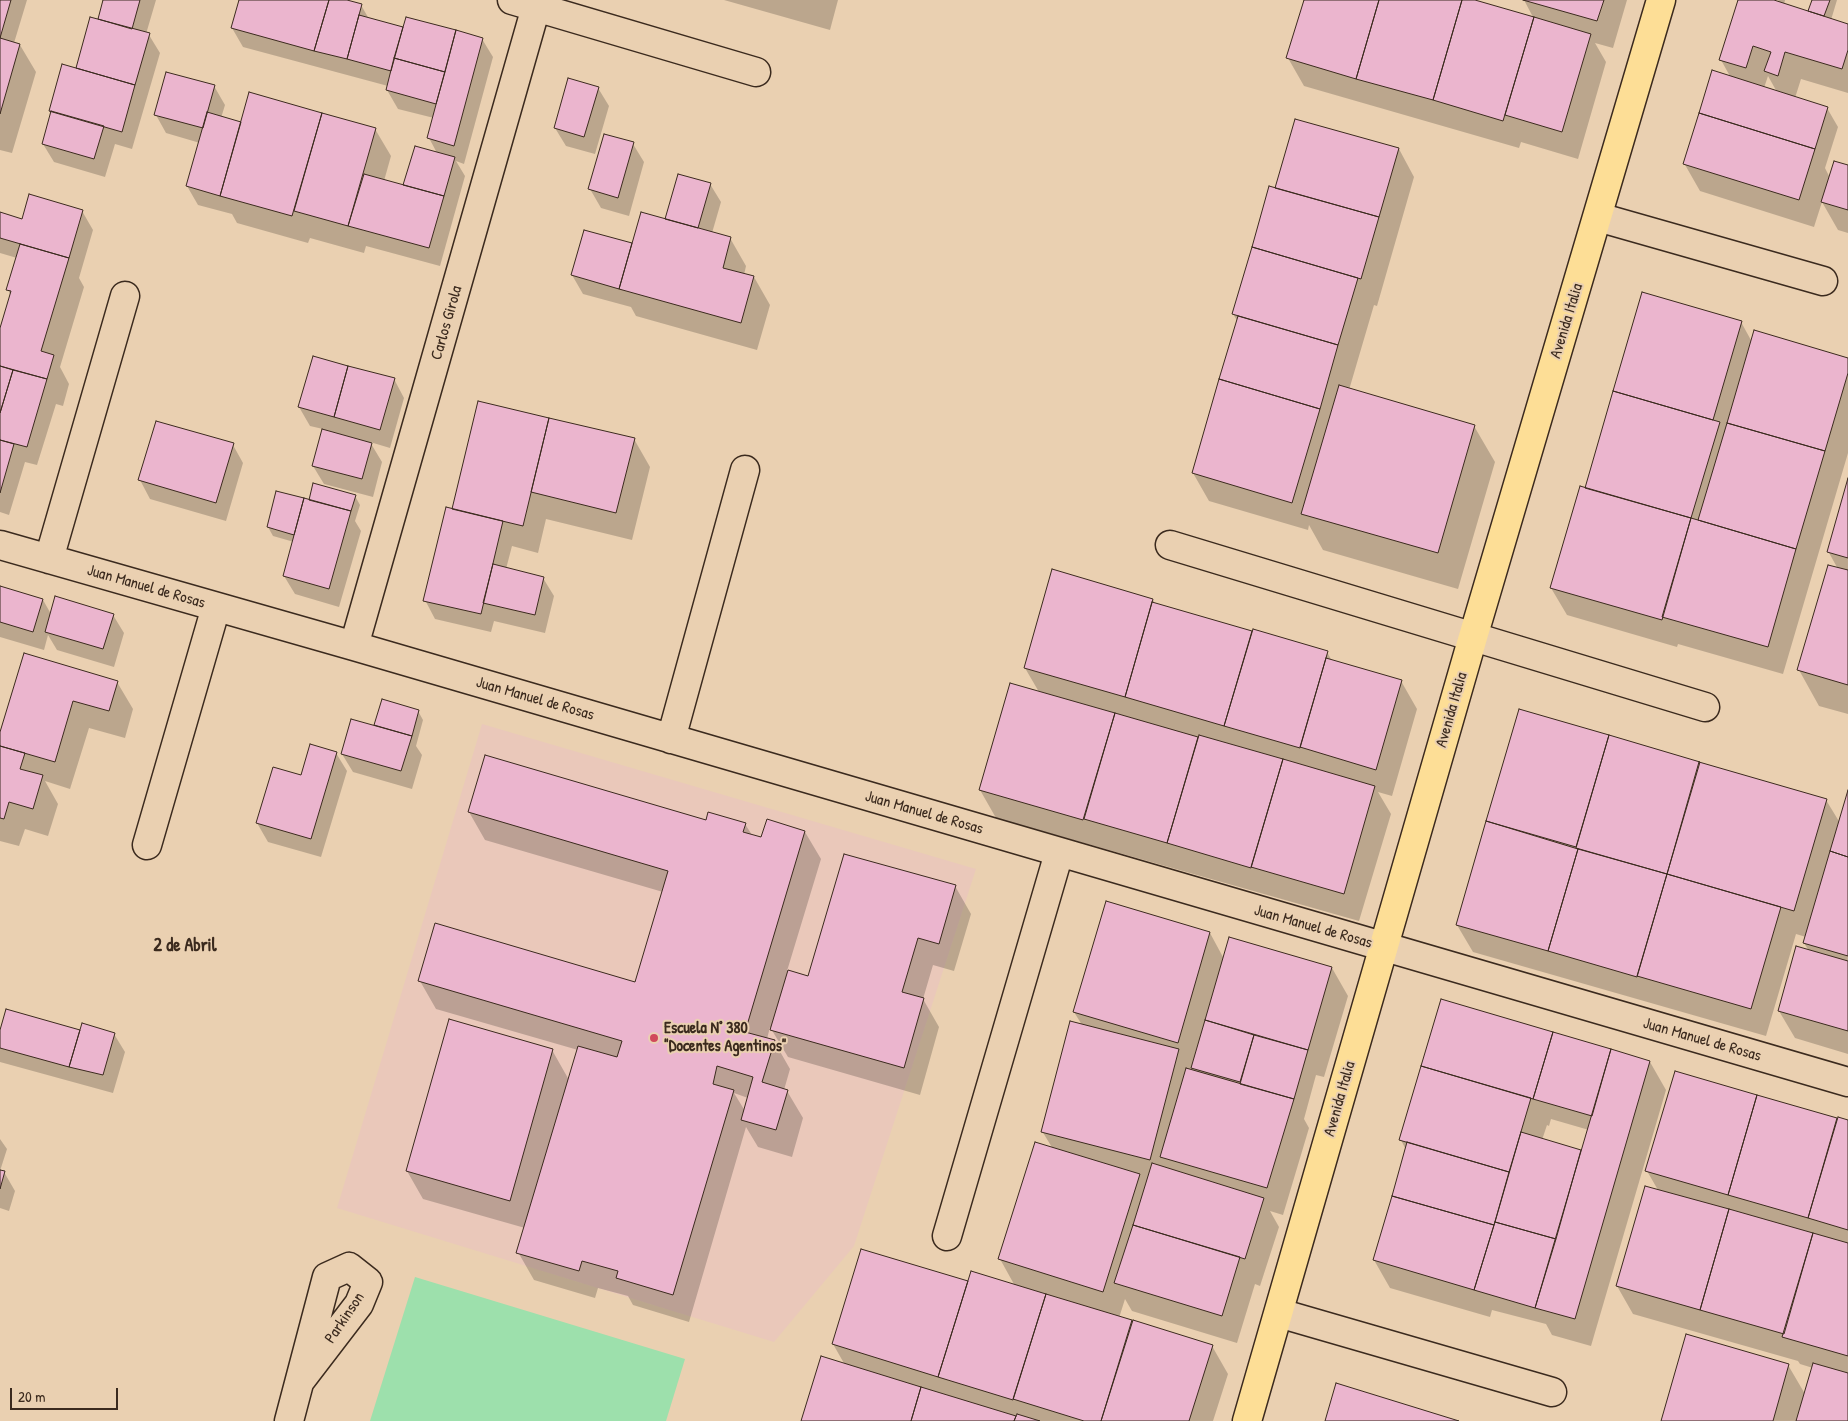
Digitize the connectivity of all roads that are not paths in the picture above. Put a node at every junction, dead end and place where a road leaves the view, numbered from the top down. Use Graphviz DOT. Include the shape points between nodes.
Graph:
graph roads {
  1 [pos="1661,0"];
  2 [pos="529,3"];
  3 [pos="756,72"];
  4 [pos="1598,217"];
  5 [pos="1823,281"];
  6 [pos="125,296"];
  7 [pos="745,470"];
  8 [pos="0,545"];
  9 [pos="1170,545"];
  10 [pos="49,559"];
  11 [pos="216,606"];
  12 [pos="1472,637"];
  13 [pos="354,646"];
  14 [pos="1705,706"];
  15 [pos="671,739"];
  16 [pos="147,845"];
  17 [pos="1059,853"];
  18 [pos="1384,947"];
  19 [pos="1848,1082"];
  20 [pos="947,1236"];
  21 [pos="1279,1313"];
  22 [pos="300,1381"];
  23 [pos="1552,1392"];
  24 [pos="289,1421"];
  25 [pos="1247,1421"];
  1 -- 4 [label="main road, Avenida Italia"];
  2 -- 3 [label="street"];
  2 -- 13 [label="street, Carlos Girola"];
  4 -- 5 [label="street"];
  4 -- 12 [label="main road, Avenida Italia"];
  6 -- 10 [label="street"];
  7 -- 15 [label="street"];
  8 -- 10 [label="street, Juan Manuel de Rosas"];
  9 -- 12 [label="street"];
  10 -- 11 [label="street, Juan Manuel de Rosas"];
  11 -- 13 [label="street, Juan Manuel de Rosas"];
  11 -- 16 [label="street"];
  12 -- 14 [label="street"];
  12 -- 18 [label="main road, Avenida Italia"];
  13 -- 15 [label="street, Juan Manuel de Rosas"];
  15 -- 17 [label="street, Juan Manuel de Rosas"];
  17 -- 18 [label="street, Juan Manuel de Rosas"];
  17 -- 20 [label="street"];
  18 -- 19 [label="street, Juan Manuel de Rosas"];
  18 -- 21 [label="main road, Avenida Italia"];
  21 -- 23 [label="street"];
  21 -- 25 [label="main road, Avenida Italia"];
  22 -- 24 [label="street"];
}
